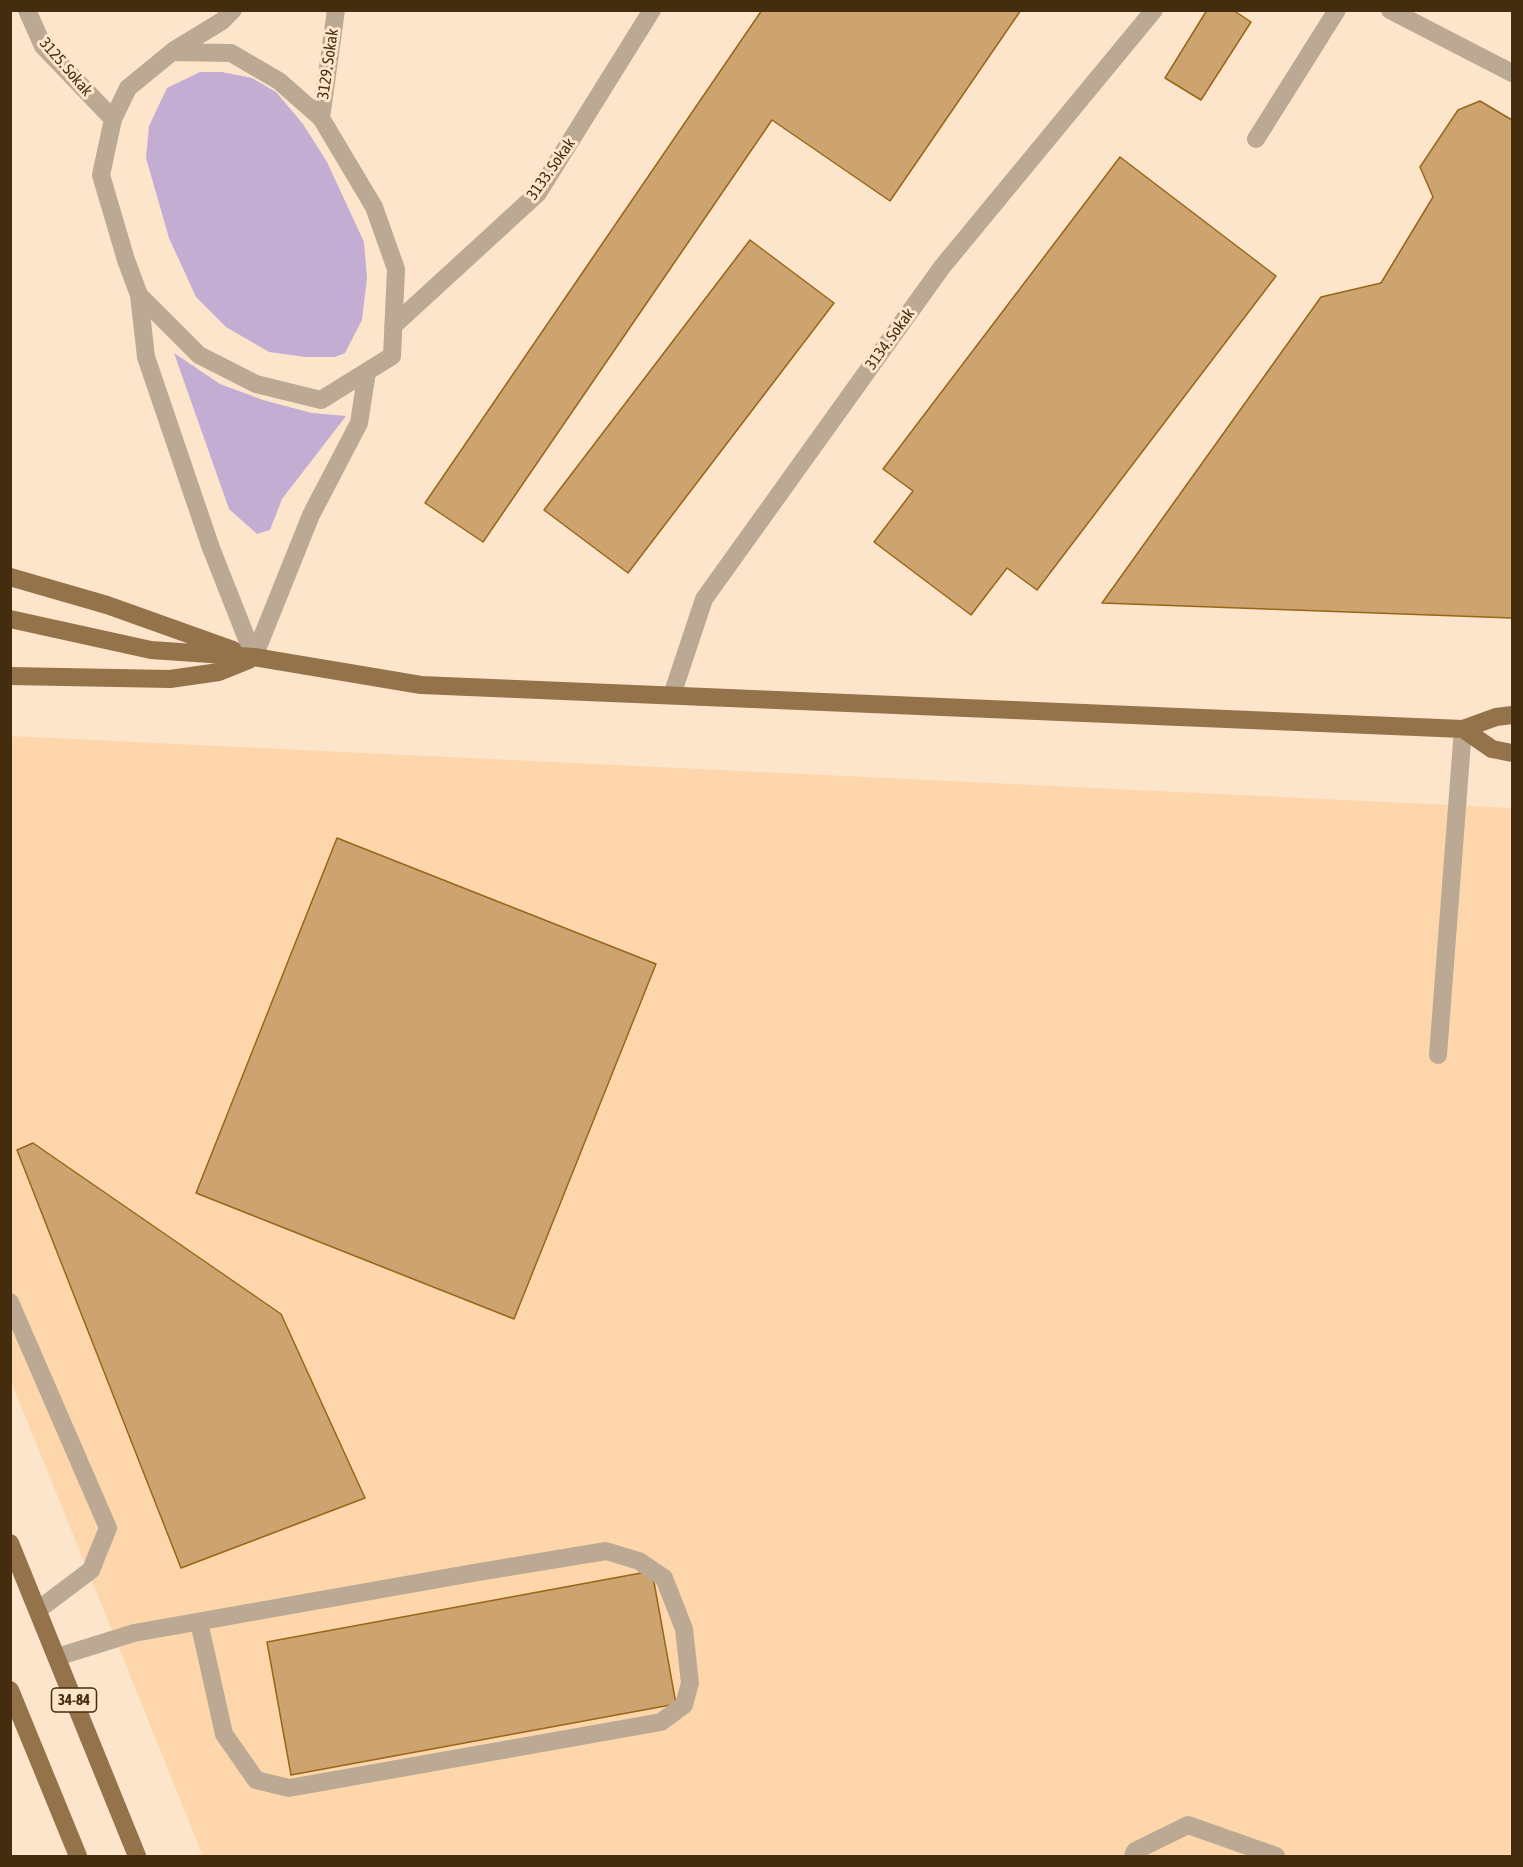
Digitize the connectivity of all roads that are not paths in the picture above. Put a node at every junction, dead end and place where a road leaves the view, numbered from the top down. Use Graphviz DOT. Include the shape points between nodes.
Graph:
graph roads {
  1 [pos="27,10"];
  2 [pos="233,10"];
  3 [pos="336,10"];
  4 [pos="652,10"];
  5 [pos="1154,10"];
  6 [pos="1337,10"];
  7 [pos="1390,10"];
  8 [pos="172,52"];
  9 [pos="1512,73"];
  10 [pos="321,118"];
  11 [pos="112,119"];
  12 [pos="1256,139"];
  13 [pos="139,295"];
  14 [pos="393,327"];
  15 [pos="367,372"];
  16 [pos="10,577"];
  17 [pos="10,619"];
  18 [pos="254,657"];
  19 [pos="10,676"];
  20 [pos="672,695"];
  21 [pos="1512,715"];
  22 [pos="1463,729"];
  23 [pos="1512,753"];
  24 [pos="1438,1055"];
  25 [pos="10,1302"];
  26 [pos="10,1543"];
  27 [pos="38,1610"];
  28 [pos="199,1622"];
  29 [pos="57,1658"];
  30 [pos="10,1690"];
  31 [pos="78,1857"];
  32 [pos="137,1857"];
  33 [pos="1133,1857"];
  34 [pos="1276,1857"];
  1 -- 11 [label="street, 3125. Sokak" via="43,46"];
  2 -- 8 [label="street"];
  3 -- 10 [label="street, 3129. Sokak"];
  4 -- 14 [label="street, 3133. Sokak" via="538,193"];
  5 -- 20 [label="street, 3134. Sokak" via="942,267 704,599"];
  6 -- 12 [label="street"];
  7 -- 9 [label="street"];
  8 -- 10 [label="street" via="231,53 279,81"];
  8 -- 11 [label="street" via="130,85"];
  10 -- 14 [label="street" via="374,207 396,269"];
  11 -- 13 [label="street" via="101,175"];
  13 -- 15 [label="street" via="199,355 256,384 321,400"];
  13 -- 18 [label="street" via="146,357 211,548"];
  14 -- 15 [label="street" via="392,356"];
  15 -- 18 [label="street" via="359,423 311,515"];
  16 -- 18 [label="main road" via="107,605"];
  17 -- 18 [label="main road" via="151,650"];
  18 -- 19 [label="main road" via="219,672 170,679"];
  18 -- 20 [label="main road" via="421,685"];
  20 -- 22 [label="main road"];
  21 -- 22 [label="main road"];
  22 -- 23 [label="main road" via="1492,749"];
  22 -- 24 [label="street"];
  25 -- 27 [label="street" via="108,1528 91,1570"];
  26 -- 27 [label="main road, 34-84"];
  27 -- 29 [label="main road, 34-84"];
  28 -- 28 [label="street" via="606,1551 639,1561 664,1578 684,1629 690,1683 684,1705 661,1722 289,1788 256,1780 224,1734"];
  28 -- 29 [label="street" via="134,1633"];
  29 -- 32 [label="main road, 34-84"];
  30 -- 31 [label="main road"];
  33 -- 34 [label="street" via="1135,1851 1188,1825"];
}
